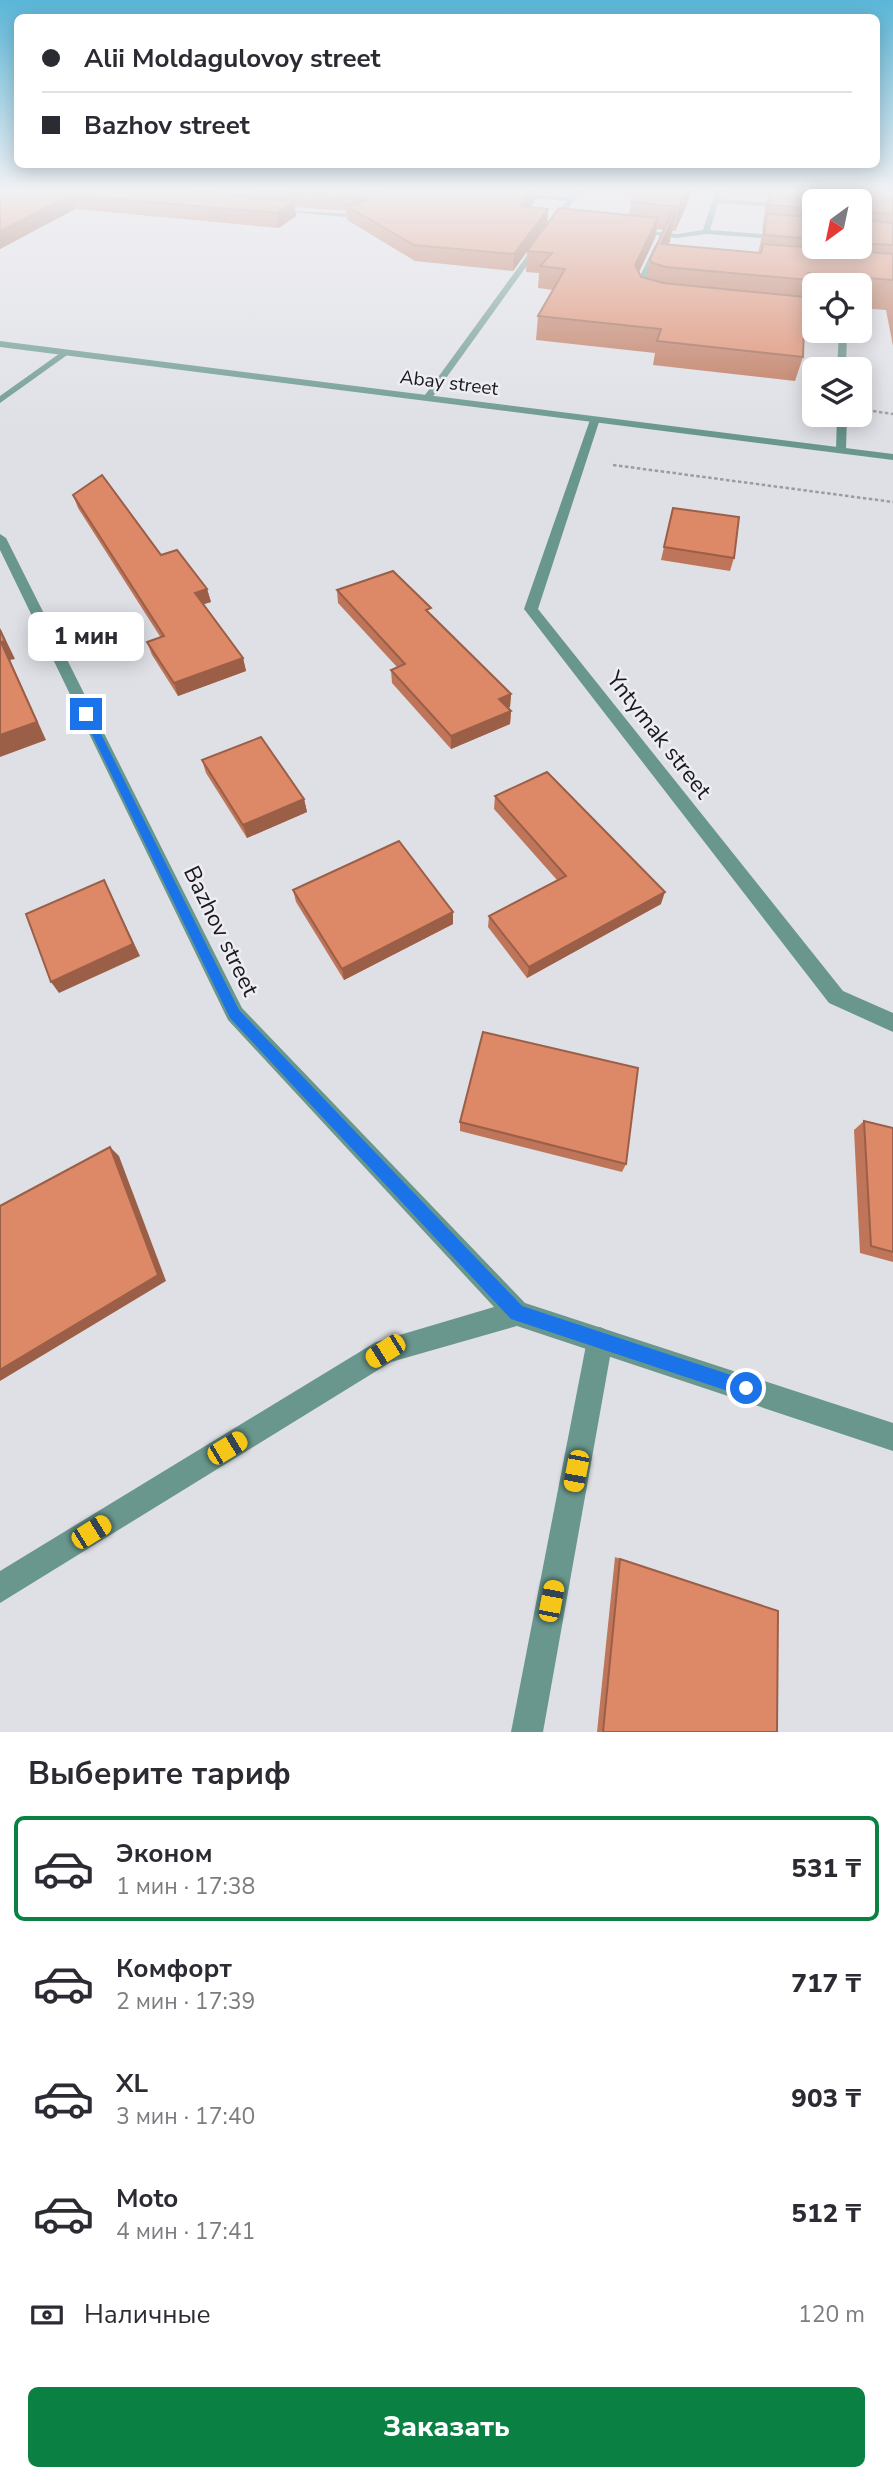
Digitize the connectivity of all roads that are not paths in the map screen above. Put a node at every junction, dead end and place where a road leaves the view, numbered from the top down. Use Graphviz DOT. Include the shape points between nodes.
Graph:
graph roads {
  1 [pos="522,270"];
  2 [pos="647,270"];
  3 [pos="651,298"];
  4 [pos="768,311"];
  5 [pos="802,315"];
  6 [pos="0,344"];
  7 [pos="66,352"];
  8 [pos="428,397"];
  9 [pos="0,400"];
  10 [pos="595,419"];
  11 [pos="842,427"];
  12 [pos="841,450"];
  13 [pos="893,457"];
  14 [pos="0,538"];
  15 [pos="893,1023"];
  16 [pos="517,1313"];
  17 [pos="600,1340"];
  18 [pos="893,1437"];
  19 [pos="0,1588"];
  20 [pos="527,1732"];
  1 -- 8 [label="street"];
  2 -- 3 [label="street" via="638,288"];
  4 -- 5 [label="street"];
  6 -- 7 [label="street, Abay street"];
  7 -- 8 [label="street, Abay street"];
  7 -- 9 [label="street"];
  8 -- 10 [label="street, Abay street"];
  10 -- 12 [label="street, Abay street"];
  10 -- 15 [label="street, Yntymak street" via="531,609 836,997"];
  11 -- 12 [label="street"];
  12 -- 13 [label="street, Abay street"];
  14 -- 16 [label="street, Bazhov street" via="234,1014"];
  16 -- 17 [label="street"];
  16 -- 19 [label="street" via="385,1351"];
  17 -- 18 [label="street"];
  17 -- 20 [label="street"];
}
